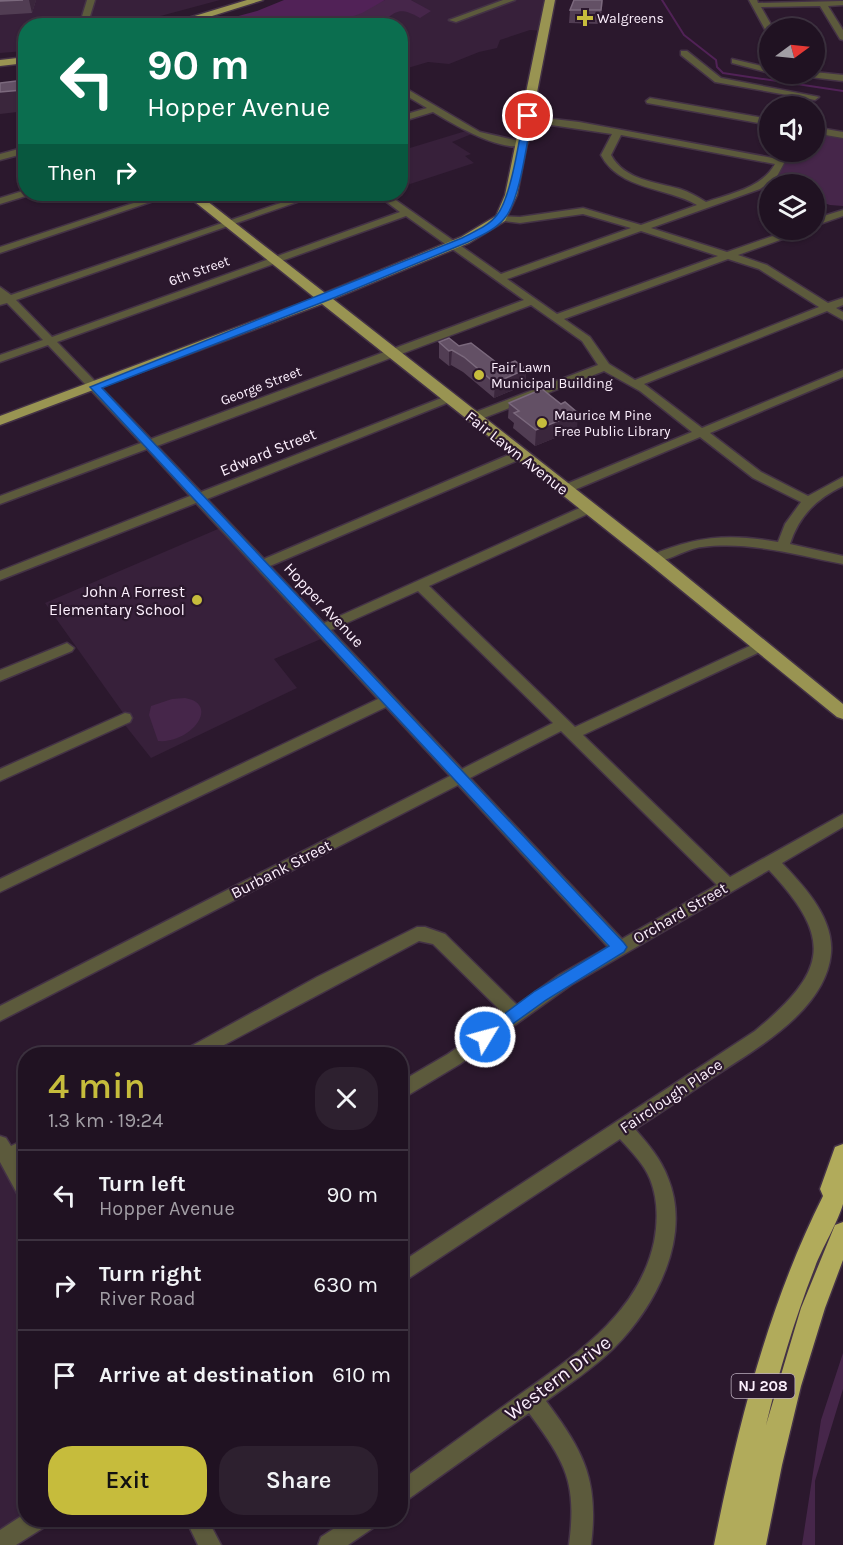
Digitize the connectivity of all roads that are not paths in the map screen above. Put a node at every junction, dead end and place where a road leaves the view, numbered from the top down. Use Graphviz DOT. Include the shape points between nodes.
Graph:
graph roads {
  1 [pos="91,0"];
  2 [pos="241,0"];
  3 [pos="258,0"];
  4 [pos="510,0"];
  5 [pos="550,0"];
  6 [pos="821,2"];
  7 [pos="755,3"];
  8 [pos="843,3"];
  9 [pos="85,18"];
  10 [pos="185,18"];
  11 [pos="190,18"];
  12 [pos="763,18"];
  13 [pos="453,20"];
  14 [pos="843,37"];
  15 [pos="684,53"];
  16 [pos="18,59"];
  17 [pos="735,61"];
  18 [pos="0,62"];
  19 [pos="759,68"];
  20 [pos="825,76"];
  21 [pos="843,78"];
  22 [pos="408,93"];
  23 [pos="815,96"];
  24 [pos="650,101"];
  25 [pos="435,108"];
  26 [pos="408,116"];
  27 [pos="528,119"];
  28 [pos="759,120"];
  29 [pos="618,132"];
  30 [pos="825,132"];
  31 [pos="843,135"];
  32 [pos="523,143"];
  33 [pos="18,152"];
  34 [pos="0,157"];
  35 [pos="759,158"];
  36 [pos="781,162"];
  37 [pos="18,195"];
  38 [pos="0,201"];
  39 [pos="148,201"];
  40 [pos="200,201"];
  41 [pos="294,201"];
  42 [pos="392,201"];
  43 [pos="706,206"];
  44 [pos="408,212"];
  45 [pos="843,213"];
  46 [pos="501,218"];
  47 [pos="825,219"];
  48 [pos="227,223"];
  49 [pos="642,228"];
  50 [pos="770,240"];
  51 [pos="454,245"];
  52 [pos="0,250"];
  53 [pos="727,255"];
  54 [pos="273,260"];
  55 [pos="499,278"];
  56 [pos="0,290"];
  57 [pos="323,299"];
  58 [pos="4,300"];
  59 [pos="532,301"];
  60 [pos="843,301"];
  61 [pos="828,307"];
  62 [pos="843,316"];
  63 [pos="556,318"];
  64 [pos="50,341"];
  65 [pos="392,353"];
  66 [pos="0,359"];
  67 [pos="605,366"];
  68 [pos="843,373"];
  69 [pos="635,384"];
  70 [pos="95,387"];
  71 [pos="448,399"];
  72 [pos="472,418"];
  73 [pos="0,421"];
  74 [pos="701,432"];
  75 [pos="148,444"];
  76 [pos="519,455"];
  77 [pos="843,481"];
  78 [pos="563,490"];
  79 [pos="198,497"];
  80 [pos="0,500"];
  81 [pos="808,501"];
  82 [pos="588,509"];
  83 [pos="782,548"];
  84 [pos="654,559"];
  85 [pos="843,560"];
  86 [pos="262,566"];
  87 [pos="0,576"];
  88 [pos="420,585"];
  89 [pos="322,629"];
  90 [pos="759,646"];
  91 [pos="67,648"];
  92 [pos="0,676"];
  93 [pos="388,700"];
  94 [pos="843,713"];
  95 [pos="125,718"];
  96 [pos="568,729"];
  97 [pos="0,775"];
  98 [pos="460,777"];
  99 [pos="843,820"];
  100 [pos="770,861"];
  101 [pos="728,885"];
  102 [pos="0,886"];
  103 [pos="619,947"];
  104 [pos="0,1014"];
  105 [pos="515,1014"];
  106 [pos="205,1047"];
  107 [pos="408,1087"];
  108 [pos="622,1128"];
  109 [pos="4,1150"];
  110 [pos="843,1154"];
  111 [pos="18,1176"];
  112 [pos="843,1179"];
  113 [pos="836,1235"];
  114 [pos="408,1270"];
  115 [pos="532,1399"];
  116 [pos="408,1488"];
  117 [pos="24,1527"];
  118 [pos="201,1527"];
  119 [pos="355,1527"];
  120 [pos="0,1543"];
  121 [pos="210,1545"];
  122 [pos="329,1545"];
  123 [pos="580,1545"];
  124 [pos="727,1545"];
  125 [pos="753,1545"];
  1 -- 9 [label="street"];
  2 -- 10 [label="main road"];
  3 -- 11 [label="main road"];
  4 -- 13 [label="street"];
  5 -- 27 [label="main road"];
  6 -- 7 [label="street"];
  6 -- 8 [label="street"];
  6 -- 14 [label="street"];
  7 -- 12 [label="street"];
  15 -- 23 [label="street" via="718,80"];
  16 -- 18 [label="main road"];
  17 -- 19 [label="street"];
  20 -- 21 [label="street"];
  22 -- 25 [label="street"];
  24 -- 28 [label="street"];
  25 -- 26 [label="street"];
  25 -- 32 [label="street" via="482,136"];
  27 -- 29 [label="street"];
  27 -- 32 [label="main road"];
  29 -- 35 [label="street"];
  29 -- 43 [label="street" via="606,154 615,168"];
  30 -- 31 [label="street"];
  32 -- 46 [label="main road" via="510,201"];
  33 -- 34 [label="street"];
  36 -- 43 [label="street" via="772,176 757,187"];
  37 -- 38 [label="street"];
  39 -- 52 [label="street"];
  40 -- 48 [label="main road, Fair Lawn Avenue"];
  41 -- 48 [label="street"];
  42 -- 44 [label="street"];
  43 -- 49 [label="street"];
  44 -- 51 [label="street"];
  44 -- 54 [label="street, 6th Street"];
  45 -- 47 [label="street"];
  46 -- 49 [label="street" via="520,220 588,211"];
  46 -- 51 [label="main road"];
  48 -- 54 [label="main road, Fair Lawn Avenue"];
  48 -- 58 [label="street"];
  49 -- 53 [label="street"];
  49 -- 55 [label="street"];
  50 -- 53 [label="street"];
  51 -- 55 [label="street"];
  51 -- 57 [label="main road"];
  53 -- 61 [label="street" via="770,270"];
  53 -- 63 [label="street"];
  54 -- 57 [label="main road, Fair Lawn Avenue"];
  54 -- 64 [label="street, 6th Street"];
  55 -- 59 [label="street"];
  56 -- 58 [label="street, Hopper Avenue"];
  57 -- 65 [label="main road, Fair Lawn Avenue"];
  57 -- 70 [label="main road"];
  58 -- 64 [label="street, Hopper Avenue"];
  59 -- 63 [label="street"];
  59 -- 65 [label="street, George Street"];
  60 -- 61 [label="street"];
  61 -- 62 [label="street"];
  61 -- 69 [label="street"];
  63 -- 67 [label="street" via="591,344"];
  64 -- 66 [label="street, 6th Street"];
  64 -- 70 [label="street, Hopper Avenue"];
  65 -- 71 [label="main road, Fair Lawn Avenue"];
  65 -- 75 [label="street, George Street"];
  67 -- 69 [label="street"];
  67 -- 72 [label="street"];
  68 -- 74 [label="street"];
  69 -- 74 [label="street"];
  70 -- 73 [label="main road"];
  70 -- 75 [label="street, Hopper Avenue"];
  71 -- 72 [label="main road, Fair Lawn Avenue"];
  71 -- 79 [label="street, Edward Street"];
  72 -- 76 [label="main road, Fair Lawn Avenue"];
  74 -- 78 [label="street"];
  74 -- 81 [label="street" via="758,475"];
  75 -- 79 [label="street, Hopper Avenue"];
  75 -- 80 [label="street, George Street"];
  76 -- 78 [label="main road, Fair Lawn Avenue"];
  76 -- 86 [label="street"];
  77 -- 81 [label="street"];
  78 -- 82 [label="main road, Fair Lawn Avenue"];
  79 -- 86 [label="street, Hopper Avenue"];
  79 -- 87 [label="street, Edward Street"];
  81 -- 83 [label="street" via="795,517"];
  82 -- 84 [label="main road, Fair Lawn Avenue"];
  82 -- 88 [label="street"];
  83 -- 84 [label="street" via="737,540 710,541"];
  83 -- 85 [label="street"];
  84 -- 90 [label="main road, Fair Lawn Avenue"];
  86 -- 89 [label="street, Hopper Avenue"];
  88 -- 89 [label="street"];
  88 -- 96 [label="street"];
  89 -- 93 [label="street, Hopper Avenue"];
  90 -- 94 [label="main road, Fair Lawn Avenue"];
  90 -- 96 [label="street, Burbank Street"];
  91 -- 92 [label="street"];
  93 -- 98 [label="street, Hopper Avenue"];
  93 -- 102 [label="street"];
  95 -- 97 [label="street"];
  96 -- 98 [label="street, Burbank Street"];
  96 -- 101 [label="street"];
  98 -- 103 [label="street, Hopper Avenue"];
  98 -- 104 [label="street, Burbank Street"];
  99 -- 100 [label="street, Orchard Street"];
  100 -- 101 [label="street, Orchard Street"];
  100 -- 108 [label="street, Fairclough Place" via="801,893 822,933 823,954 812,987 790,1013 761,1036"];
  101 -- 103 [label="street, Orchard Street"];
  103 -- 105 [label="street, Orchard Street"];
  105 -- 106 [label="street" via="439,939 425,934 411,937 323,982"];
  105 -- 107 [label="street, Orchard Street"];
  108 -- 114 [label="street, Fairclough Place"];
  108 -- 115 [label="street, Western Drive" via="660,1180 666,1217 661,1252 645,1291 622,1328"];
  109 -- 111 [label="street"];
  110 -- 113 [label="highway"];
  112 -- 113 [label="highway, NJ 208"];
  113 -- 124 [label="highway, NJ 208" via="766,1376"];
  113 -- 125 [label="highway, NJ 208" via="774,1439"];
  115 -- 116 [label="street, Western Drive"];
  115 -- 123 [label="street" via="577,1464 584,1496"];
  117 -- 120 [label="street"];
  118 -- 121 [label="street"];
  119 -- 122 [label="street"];
}
